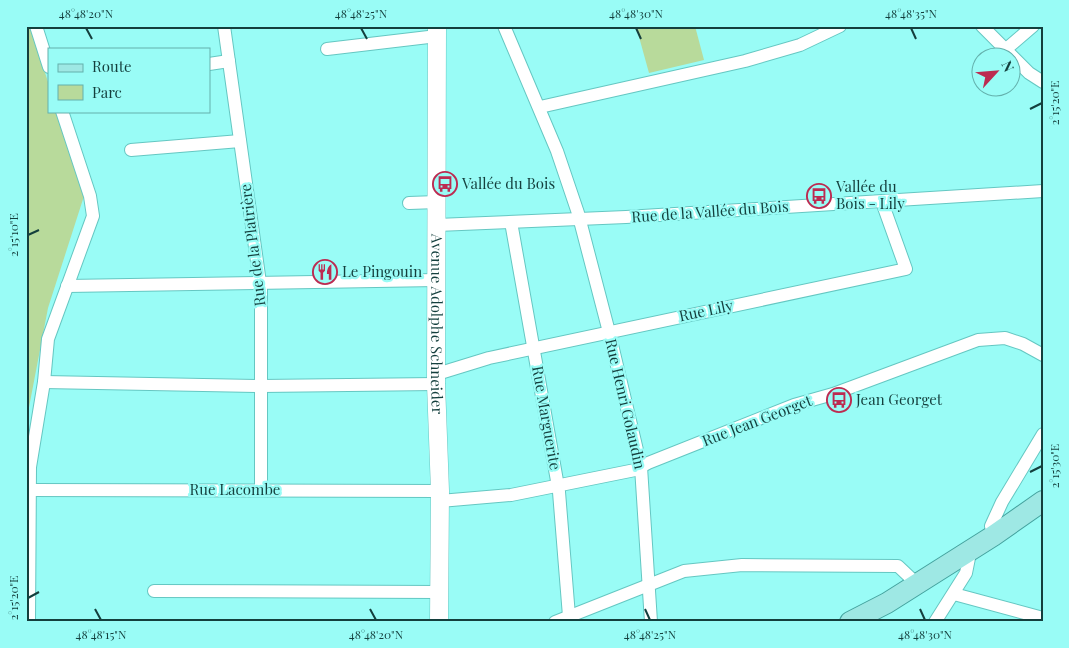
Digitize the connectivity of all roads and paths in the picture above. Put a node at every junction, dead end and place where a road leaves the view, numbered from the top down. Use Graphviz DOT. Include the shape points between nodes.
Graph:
graph roads {
  1 [pos="36,26"];
  2 [pos="224,26"];
  3 [pos="504,26"];
  4 [pos="840,26"];
  5 [pos="982,26"];
  6 [pos="1033,26"];
  7 [pos="437,31"];
  8 [pos="1003,48"];
  9 [pos="1007,48"];
  10 [pos="327,49"];
  11 [pos="229,61"];
  12 [pos="48,64"];
  13 [pos="210,64"];
  14 [pos="1022,64"];
  15 [pos="1043,82"];
  16 [pos="540,107"];
  17 [pos="62,112"];
  18 [pos="240,141"];
  19 [pos="131,150"];
  20 [pos="1042,193"];
  21 [pos="437,202"];
  22 [pos="882,202"];
  23 [pos="409,203"];
  24 [pos="579,219"];
  25 [pos="511,222"];
  26 [pos="437,225"];
  27 [pos="437,280"];
  28 [pos="260,282"];
  29 [pos="68,286"];
  30 [pos="609,332"];
  31 [pos="534,349"];
  32 [pos="1043,355"];
  33 [pos="437,379"];
  34 [pos="44,382"];
  35 [pos="261,386"];
  36 [pos="1043,434"];
  37 [pos="641,467"];
  38 [pos="558,485"];
  39 [pos="30,490"];
  40 [pos="261,490"];
  41 [pos="440,496"];
  42 [pos="1043,501"];
  43 [pos="992,531"];
  44 [pos="961,552"];
  45 [pos="913,580"];
  46 [pos="649,585"];
  47 [pos="154,591"];
  48 [pos="439,592"];
  49 [pos="954,594"];
  50 [pos="570,616"];
  51 [pos="858,617"];
  52 [pos="1043,618"];
  53 [pos="29,622"];
  54 [pos="439,622"];
  55 [pos="555,622"];
  56 [pos="652,622"];
  57 [pos="936,622"];
  1 -- 12 [label="street"];
  2 -- 11 [label="street, Rue de la Platrière"];
  3 -- 16 [label="street, Rue Henri Golaudin"];
  4 -- 16 [label="street" via="800,45 745,61"];
  5 -- 8 [label="street"];
  6 -- 9 [label="street"];
  7 -- 10 [label="street"];
  7 -- 21 [label="street, Avenue Adolphe Schneider"];
  11 -- 13 [label="street"];
  11 -- 18 [label="street, Rue de la Platrière"];
  14 -- 15 [label="street"];
  16 -- 24 [label="street, Rue Henri Golaudin"];
  17 -- 29 [label="street" via="92,210 88,234"];
  18 -- 19 [label="street"];
  18 -- 28 [label="street, Rue de la Platrière"];
  20 -- 22 [label="street, Rue de la Vallée du Bois"];
  21 -- 23 [label="street"];
  21 -- 26 [label="street, Avenue Adolphe Schneider"];
  22 -- 24 [label="street, Rue de la Vallée du Bois"];
  22 -- 30 [label="street, Rue Lily" via="906,269"];
  24 -- 25 [label="street, Rue de la Vallée du Bois"];
  24 -- 30 [label="street, Rue Henri Golaudin"];
  25 -- 26 [label="street, Rue de la Vallée du Bois"];
  25 -- 31 [label="street, Rue Marguerite"];
  26 -- 27 [label="street, Avenue Adolphe Schneider"];
  27 -- 28 [label="street"];
  27 -- 33 [label="street, Avenue Adolphe Schneider"];
  28 -- 29 [label="street"];
  28 -- 35 [label="street, Rue de la Platrière"];
  29 -- 34 [label="street" via="48,339"];
  30 -- 31 [label="street, Rue Lily"];
  30 -- 37 [label="street, Rue Henri Golaudin"];
  31 -- 33 [label="street, Rue Lily" via="489,358"];
  31 -- 38 [label="street, Rue Marguerite"];
  32 -- 37 [label="street, Rue Jean Georget" via="1005,338 978,340 833,394 794,404"];
  33 -- 35 [label="street, Rue Lily"];
  33 -- 41 [label="street, Avenue Adolphe Schneider"];
  34 -- 35 [label="street, Rue Lily"];
  34 -- 39 [label="street" via="30,467"];
  35 -- 40 [label="street, Rue de la Platrière"];
  36 -- 43 [label="street" via="1002,502"];
  37 -- 38 [label="street, Rue Jean Georget" via="616,475"];
  37 -- 46 [label="street, Rue Henri Golaudin"];
  38 -- 41 [label="street, Rue Lacombe" via="511,495"];
  38 -- 50 [label="street, Rue Marguerite"];
  39 -- 40 [label="street, Rue Lacombe"];
  39 -- 53 [label="street"];
  40 -- 41 [label="street, Rue Lacombe"];
  41 -- 48 [label="street, Avenue Adolphe Schneider"];
  42 -- 43 [label="main road"];
  43 -- 44 [label="main road"];
  44 -- 45 [label="main road"];
  44 -- 49 [label="street" via="969,558 966,573"];
  45 -- 46 [label="street" via="898,566 742,565 684,571"];
  45 -- 51 [label="main road" via="887,603"];
  46 -- 50 [label="street"];
  46 -- 56 [label="street, Rue Henri Golaudin"];
  47 -- 48 [label="street"];
  48 -- 54 [label="street, Avenue Adolphe Schneider"];
  49 -- 52 [label="street"];
  49 -- 57 [label="street"];
  50 -- 55 [label="street"];
}
